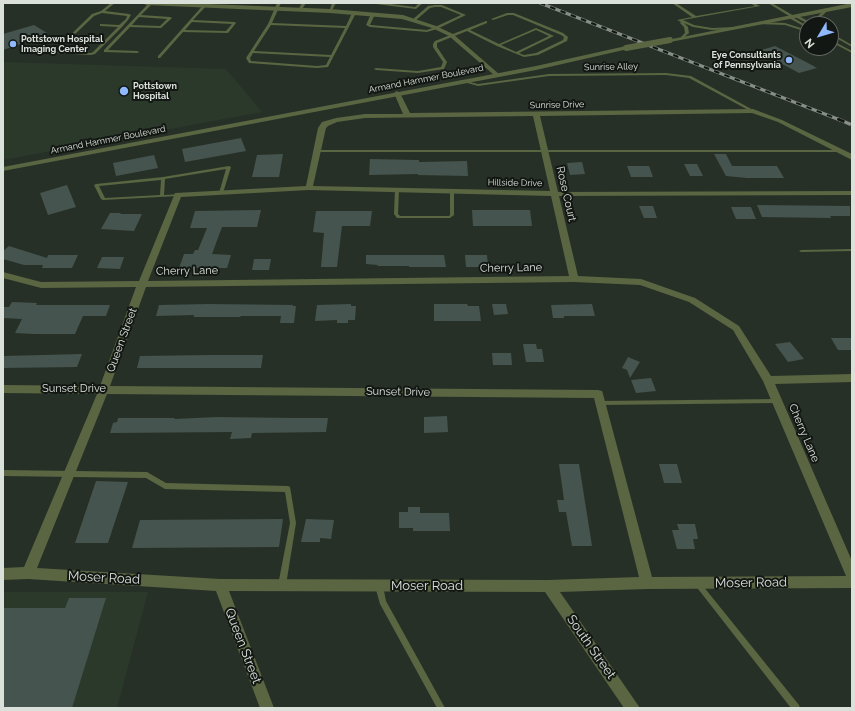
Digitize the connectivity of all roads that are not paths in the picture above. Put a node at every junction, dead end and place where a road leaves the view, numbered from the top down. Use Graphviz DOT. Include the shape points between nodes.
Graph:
graph roads {
  1 [pos="113,3"];
  2 [pos="146,3"];
  3 [pos="151,3"];
  4 [pos="304,3"];
  5 [pos="334,3"];
  6 [pos="376,3"];
  7 [pos="421,3"];
  8 [pos="675,3"];
  9 [pos="752,3"];
  10 [pos="770,3"];
  11 [pos="190,4"];
  12 [pos="206,4"];
  13 [pos="852,5"];
  14 [pos="278,6"];
  15 [pos="300,10"];
  16 [pos="825,10"];
  17 [pos="330,11"];
  18 [pos="102,12"];
  19 [pos="354,13"];
  20 [pos="373,14"];
  21 [pos="139,16"];
  22 [pos="793,16"];
  23 [pos="820,16"];
  24 [pos="695,17"];
  25 [pos="799,19"];
  26 [pos="414,20"];
  27 [pos="493,20"];
  28 [pos="679,20"];
  29 [pos="191,21"];
  30 [pos="799,21"];
  31 [pos="486,22"];
  32 [pos="759,23"];
  33 [pos="84,24"];
  34 [pos="89,24"];
  35 [pos="270,24"];
  36 [pos="101,25"];
  37 [pos="121,26"];
  38 [pos="129,26"];
  39 [pos="346,27"];
  40 [pos="436,28"];
  41 [pos="735,28"];
  42 [pos="799,28"];
  43 [pos="467,30"];
  44 [pos="182,31"];
  45 [pos="452,36"];
  46 [pos="683,37"];
  47 [pos="68,39"];
  48 [pos="839,39"];
  49 [pos="106,41"];
  50 [pos="498,44"];
  51 [pos="839,45"];
  52 [pos="852,46"];
  53 [pos="137,52"];
  54 [pos="252,52"];
  55 [pos="516,52"];
  56 [pos="852,52"];
  57 [pos="332,56"];
  58 [pos="159,57"];
  59 [pos="376,69"];
  60 [pos="496,74"];
  61 [pos="462,81"];
  62 [pos="397,94"];
  63 [pos="753,111"];
  64 [pos="407,115"];
  65 [pos="536,115"];
  66 [pos="317,151"];
  67 [pos="545,151"];
  68 [pos="847,154"];
  69 [pos="3,169"];
  70 [pos="163,178"];
  71 [pos="309,188"];
  72 [pos="397,190"];
  73 [pos="452,191"];
  74 [pos="852,192"];
  75 [pos="221,193"];
  76 [pos="555,194"];
  77 [pos="162,195"];
  78 [pos="178,195"];
  79 [pos="852,250"];
  80 [pos="801,251"];
  81 [pos="3,276"];
  82 [pos="574,279"];
  83 [pos="142,284"];
  84 [pos="852,378"];
  85 [pos="768,380"];
  86 [pos="3,389"];
  87 [pos="104,389"];
  88 [pos="776,401"];
  89 [pos="600,403"];
  90 [pos="3,473"];
  91 [pos="69,474"];
  92 [pos="28,573"];
  93 [pos="3,574"];
  94 [pos="852,576"];
  95 [pos="852,582"];
  96 [pos="697,583"];
  97 [pos="220,584"];
  98 [pos="647,584"];
  99 [pos="282,585"];
  100 [pos="379,586"];
  101 [pos="548,586"];
  102 [pos="267,708"];
  103 [pos="441,708"];
  104 [pos="633,708"];
  105 [pos="796,708"];
  1 -- 18 [label="lane"];
  2 -- 3 [label="street"];
  3 -- 11 [label="street"];
  3 -- 21 [label="lane"];
  4 -- 15 [label="lane"];
  5 -- 17 [label="lane"];
  6 -- 7 [label="lane" via="416,8"];
  8 -- 24 [label="lane"];
  9 -- 24 [label="lane" via="758,6"];
  10 -- 22 [label="lane"];
  11 -- 12 [label="street"];
  12 -- 14 [label="street"];
  12 -- 29 [label="lane"];
  13 -- 16 [label="street, Armand Hammer Boulevard"];
  14 -- 15 [label="street"];
  14 -- 35 [label="lane"];
  15 -- 17 [label="street"];
  16 -- 22 [label="street, Armand Hammer Boulevard"];
  16 -- 23 [label="lane"];
  17 -- 19 [label="street"];
  18 -- 33 [label="lane"];
  18 -- 37 [label="lane" via="129,15"];
  19 -- 20 [label="street"];
  19 -- 39 [label="lane"];
  20 -- 26 [label="street"];
  20 -- 40 [label="lane" via="368,25 370,26 427,31"];
  21 -- 38 [label="lane"];
  21 -- 38 [label="lane" via="170,18 161,28"];
  22 -- 25 [label="lane"];
  22 -- 30 [label="lane"];
  22 -- 32 [label="street, Armand Hammer Boulevard"];
  24 -- 28 [label="lane"];
  26 -- 40 [label="street"];
  26 -- 40 [label="lane" via="429,7 435,6 464,15"];
  27 -- 55 [label="lane" via="513,14 566,37 565,41 537,54 524,56"];
  28 -- 41 [label="lane" via="693,26"];
  28 -- 46 [label="lane" via="686,27 687,32"];
  29 -- 44 [label="lane"];
  29 -- 44 [label="lane" via="234,24 227,32"];
  31 -- 43 [label="lane"];
  32 -- 41 [label="street, Armand Hammer Boulevard"];
  32 -- 42 [label="lane" via="785,24"];
  33 -- 34 [label="lane"];
  33 -- 47 [label="lane"];
  35 -- 39 [label="lane"];
  35 -- 54 [label="lane"];
  36 -- 37 [label="lane"];
  37 -- 49 [label="lane"];
  38 -- 53 [label="lane" via="105,51"];
  39 -- 57 [label="lane"];
  40 -- 45 [label="street"];
  41 -- 46 [label="street, Armand Hammer Boulevard"];
  43 -- 45 [label="lane"];
  43 -- 50 [label="lane"];
  44 -- 58 [label="lane"];
  45 -- 59 [label="lane" via="435,44 445,62 443,68 418,72"];
  45 -- 60 [label="street"];
  46 -- 60 [label="street, Armand Hammer Boulevard, bridge"];
  47 -- 49 [label="lane"];
  47 -- 49 [label="lane" via="55,52 91,54"];
  48 -- 52 [label="lane"];
  50 -- 55 [label="lane"];
  50 -- 55 [label="lane" via="536,29 552,36"];
  51 -- 56 [label="lane"];
  54 -- 57 [label="lane"];
  54 -- 57 [label="lane" via="248,60 254,63 317,67 327,66"];
  60 -- 61 [label="street, Armand Hammer Boulevard"];
  61 -- 62 [label="street, Armand Hammer Boulevard"];
  61 -- 63 [label="lane, Sunrise Alley" via="478,86 549,75 666,74 690,77"];
  62 -- 64 [label="street"];
  62 -- 69 [label="street, Armand Hammer Boulevard"];
  63 -- 65 [label="street, Sunrise Drive"];
  63 -- 68 [label="street, Sunrise Drive" via="780,121"];
  64 -- 65 [label="street, Sunrise Drive"];
  64 -- 66 [label="street, Sunrise Drive" via="351,117 330,122 322,128"];
  65 -- 67 [label="street, Rose Court"];
  66 -- 67 [label="lane"];
  66 -- 71 [label="street, Sunrise Drive"];
  67 -- 68 [label="lane"];
  67 -- 76 [label="street, Rose Court"];
  70 -- 75 [label="lane" via="229,166"];
  70 -- 77 [label="lane"];
  70 -- 77 [label="lane" via="96,185 103,199"];
  71 -- 72 [label="street, Hillside Drive"];
  71 -- 75 [label="street, Hillside Drive"];
  72 -- 73 [label="street, Hillside Drive"];
  72 -- 73 [label="lane" via="396,214 399,218 450,217"];
  73 -- 76 [label="street, Hillside Drive"];
  74 -- 76 [label="street, Hillside Drive"];
  75 -- 78 [label="street, Hillside Drive"];
  76 -- 82 [label="street, Rose Court"];
  77 -- 78 [label="lane"];
  78 -- 83 [label="street, Queen Street"];
  79 -- 80 [label="lane"];
  81 -- 83 [label="street, Cherry Lane" via="41,284"];
  82 -- 83 [label="street, Cherry Lane"];
  82 -- 85 [label="street, Cherry Lane" via="641,282 692,300 736,328"];
  83 -- 87 [label="street, Queen Street"];
  84 -- 85 [label="street"];
  85 -- 88 [label="street, Cherry Lane"];
  86 -- 87 [label="street, Sunset Drive"];
  87 -- 89 [label="street, Sunset Drive" via="598,394"];
  87 -- 91 [label="street, Queen Street"];
  88 -- 89 [label="lane"];
  88 -- 94 [label="street, Cherry Lane"];
  89 -- 98 [label="street"];
  90 -- 91 [label="lane"];
  91 -- 92 [label="street, Queen Street"];
  91 -- 99 [label="lane" via="147,475 165,486 288,490 292,523"];
  92 -- 93 [label="street, Moser Road"];
  92 -- 97 [label="street, Moser Road"];
  95 -- 96 [label="street, Moser Road"];
  96 -- 98 [label="street, Moser Road"];
  96 -- 105 [label="lane"];
  97 -- 99 [label="street, Moser Road"];
  97 -- 102 [label="street, Queen Street"];
  98 -- 101 [label="street, Moser Road"];
  99 -- 100 [label="street, Moser Road"];
  100 -- 101 [label="street, Moser Road"];
  100 -- 103 [label="lane" via="383,602"];
  101 -- 104 [label="street, South Street"];
}
